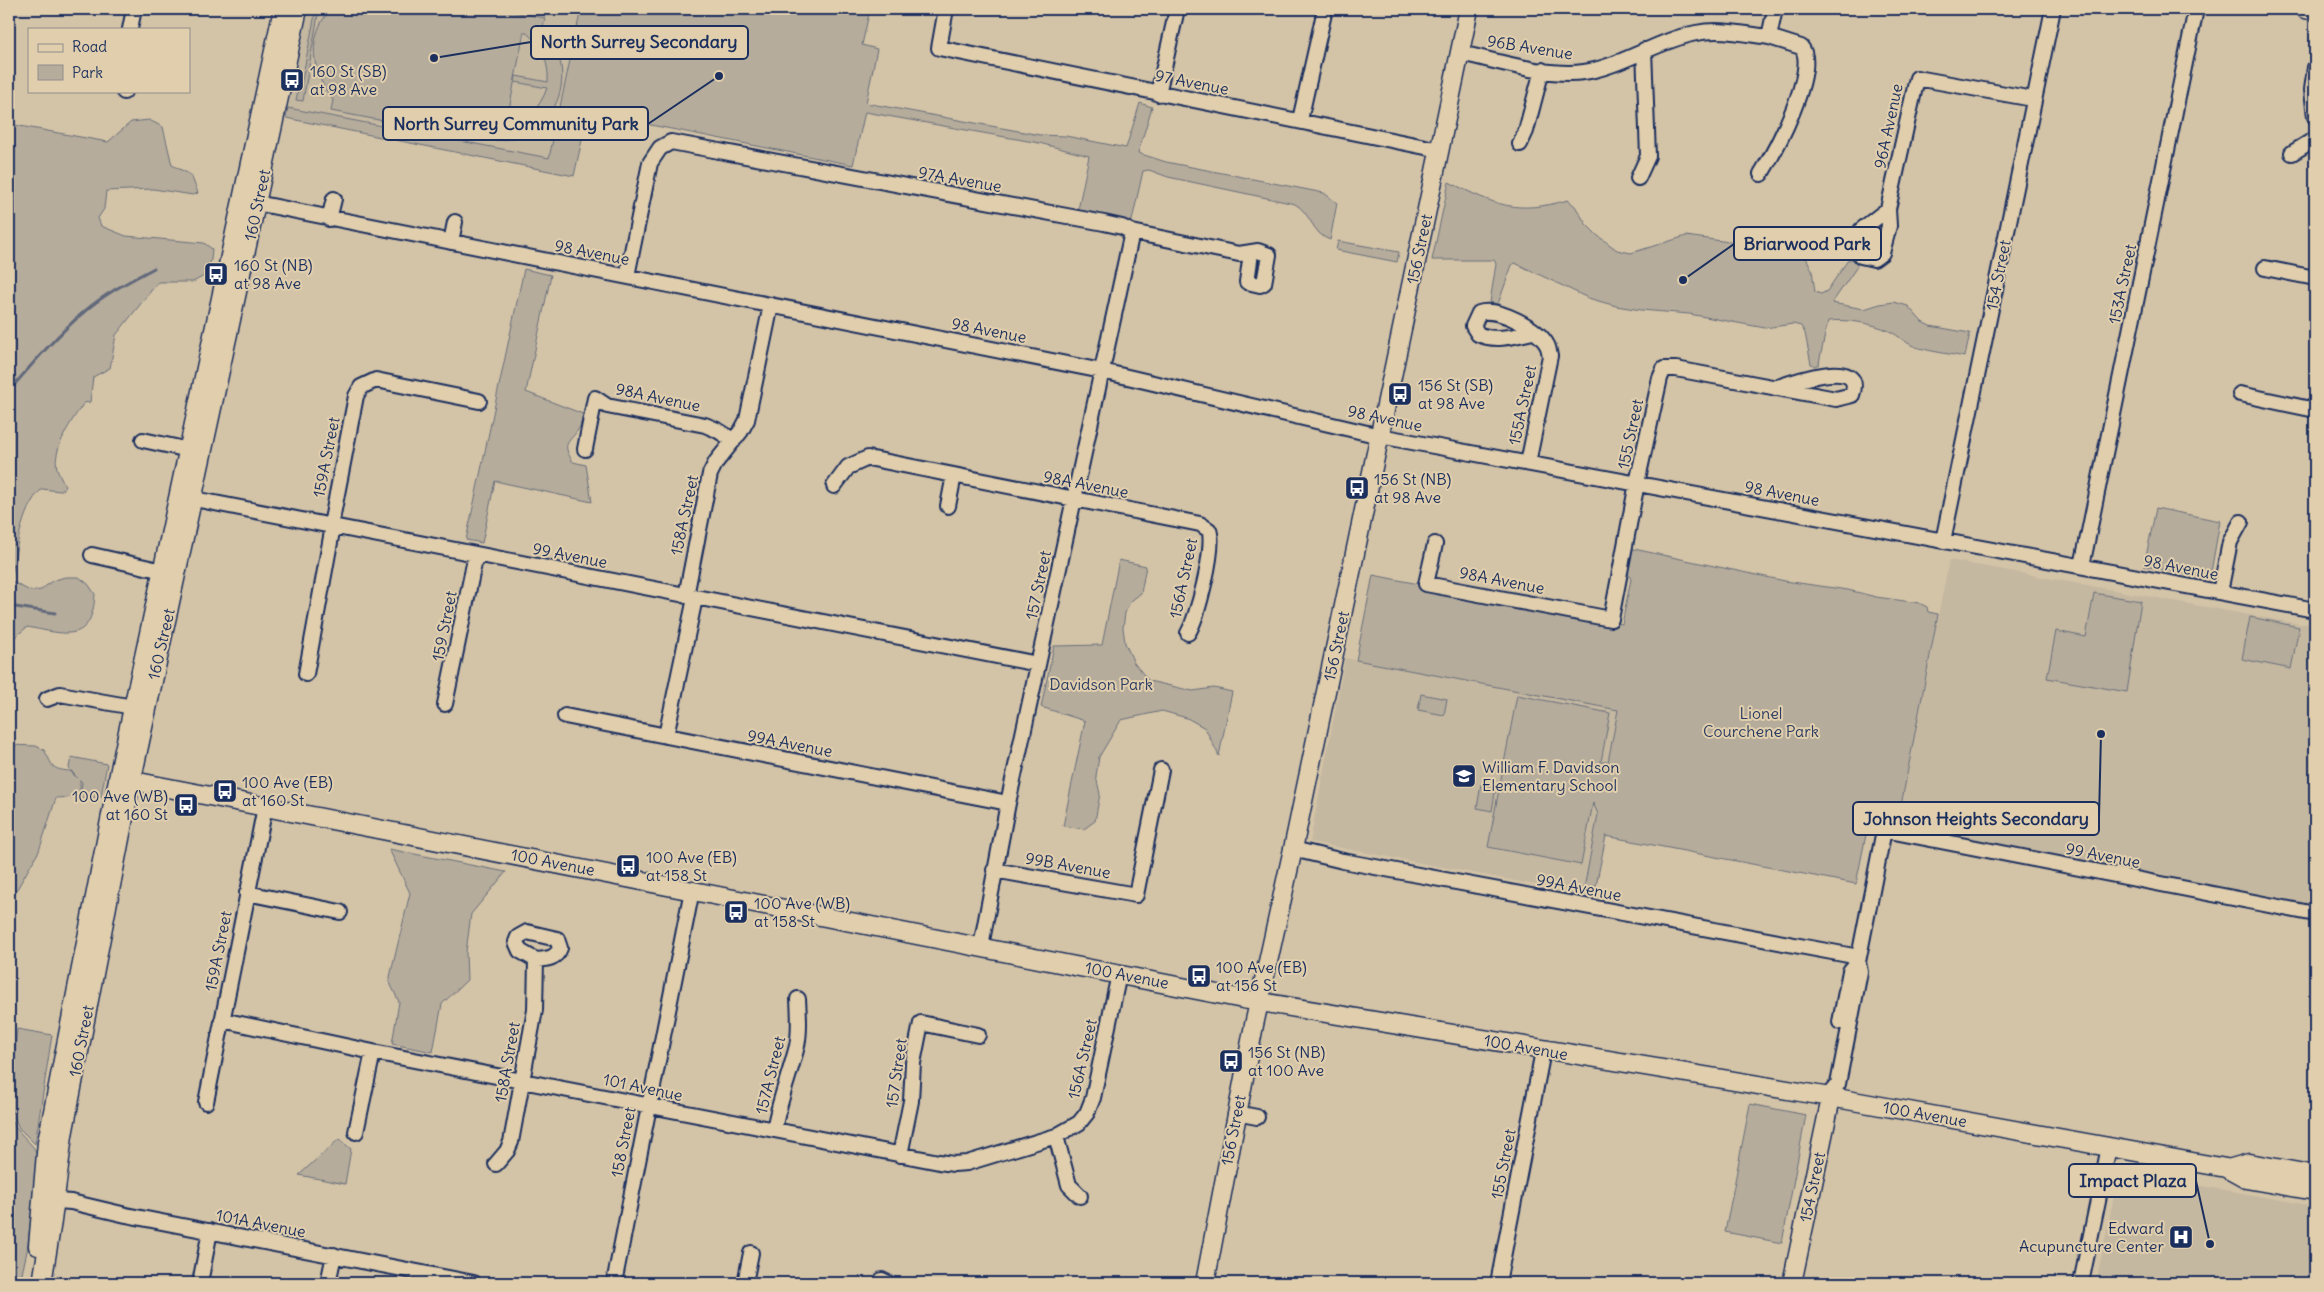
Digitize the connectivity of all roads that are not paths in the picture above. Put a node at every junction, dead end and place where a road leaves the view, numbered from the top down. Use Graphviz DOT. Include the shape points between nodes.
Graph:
graph roads {
  1 [pos="134,9"];
  2 [pos="283,9"];
  3 [pos="298,9"];
  4 [pos="946,9"];
  5 [pos="1177,9"];
  6 [pos="1325,9"];
  7 [pos="1469,9"];
  8 [pos="1775,9"];
  9 [pos="2053,9"];
  10 [pos="2196,9"];
  11 [pos="2305,9"];
  12 [pos="2315,11"];
  13 [pos="130,28"];
  14 [pos="1769,37"];
  15 [pos="1644,50"];
  16 [pos="1460,53"];
  17 [pos="2315,67"];
  18 [pos="1542,70"];
  19 [pos="1158,94"];
  20 [pos="2034,99"];
  21 [pos="2315,117"];
  22 [pos="1300,120"];
  23 [pos="2315,139"];
  24 [pos="1520,144"];
  25 [pos="1440,150"];
  26 [pos="2292,153"];
  27 [pos="1762,174"];
  28 [pos="1638,178"];
  29 [pos="334,199"];
  30 [pos="250,202"];
  31 [pos="1888,209"];
  32 [pos="330,219"];
  33 [pos="455,222"];
  34 [pos="1132,232"];
  35 [pos="451,242"];
  36 [pos="1251,253"];
  37 [pos="2265,268"];
  38 [pos="627,276"];
  39 [pos="2315,278"];
  40 [pos="771,305"];
  41 [pos="1533,332"];
  42 [pos="1102,371"];
  43 [pos="1775,388"];
  44 [pos="2240,394"];
  45 [pos="479,401"];
  46 [pos="2315,410"];
  47 [pos="1380,436"];
  48 [pos="143,440"];
  49 [pos="733,440"];
  50 [pos="585,449"];
  51 [pos="189,450"];
  52 [pos="1528,463"];
  53 [pos="954,475"];
  54 [pos="1637,483"];
  55 [pos="834,486"];
  56 [pos="185,498"];
  57 [pos="1074,500"];
  58 [pos="948,506"];
  59 [pos="2241,522"];
  60 [pos="332,526"];
  61 [pos="1209,530"];
  62 [pos="1943,541"];
  63 [pos="1435,544"];
  64 [pos="476,554"];
  65 [pos="92,555"];
  66 [pos="2082,566"];
  67 [pos="163,571"];
  68 [pos="2220,592"];
  69 [pos="690,597"];
  70 [pos="2315,610"];
  71 [pos="1611,619"];
  72 [pos="1188,633"];
  73 [pos="1038,664"];
  74 [pos="306,674"];
  75 [pos="47,699"];
  76 [pos="445,704"];
  77 [pos="133,707"];
  78 [pos="565,716"];
  79 [pos="666,736"];
  80 [pos="1161,770"];
  81 [pos="125,780"];
  82 [pos="1008,803"];
  83 [pos="265,807"];
  84 [pos="1884,830"];
  85 [pos="1293,849"];
  86 [pos="994,870"];
  87 [pos="692,890"];
  88 [pos="247,893"];
  89 [pos="340,912"];
  90 [pos="2315,914"];
  91 [pos="981,946"];
  92 [pos="1858,959"];
  93 [pos="536,960"];
  94 [pos="1119,974"];
  95 [pos="798,999"];
  96 [pos="1260,1001"];
  97 [pos="222,1020"];
  98 [pos="978,1035"];
  99 [pos="1543,1051"];
  100 [pos="373,1052"];
  101 [pos="522,1081"];
  102 [pos="1831,1094"];
  103 [pos="206,1102"];
  104 [pos="648,1106"];
  105 [pos="1236,1113"];
  106 [pos="1257,1116"];
  107 [pos="774,1130"];
  108 [pos="356,1132"];
  109 [pos="1056,1136"];
  110 [pos="2109,1147"];
  111 [pos="900,1155"];
  112 [pos="496,1164"];
  113 [pos="2228,1169"];
  114 [pos="2315,1174"];
  115 [pos="2315,1191"];
  116 [pos="1080,1196"];
  117 [pos="48,1200"];
  118 [pos="210,1232"];
  119 [pos="751,1254"];
  120 [pos="334,1255"];
  121 [pos="31,1283"];
  122 [pos="42,1283"];
  123 [pos="200,1283"];
  124 [pos="328,1283"];
  125 [pos="474,1283"];
  126 [pos="614,1283"];
  127 [pos="745,1283"];
  128 [pos="1205,1283"];
  129 [pos="1498,1283"];
  130 [pos="1792,1283"];
  131 [pos="2082,1283"];
  1 -- 13 [label="street"];
  2 -- 30 [label="main road, 160 Street"];
  3 -- 30 [label="main road, 160 Street"];
  4 -- 19 [label="street, 97 Avenue" via="939,48"];
  5 -- 19 [label="street"];
  6 -- 22 [label="street"];
  7 -- 16 [label="main road, 156 Street"];
  8 -- 14 [label="street"];
  9 -- 20 [label="street, 154 Street"];
  10 -- 66 [label="street, 153A Street"];
  11 -- 12 [label="main road"];
  14 -- 15 [label="street, 96B Avenue" via="1702,32"];
  14 -- 27 [label="street" via="1802,48 1805,72 1787,124"];
  15 -- 18 [label="street, 96B Avenue" via="1593,70 1570,73"];
  15 -- 28 [label="street" via="1648,156"];
  16 -- 18 [label="street, 96B Avenue"];
  16 -- 25 [label="main road, 156 Street"];
  17 -- 21 [label="street" via="2312,90"];
  18 -- 24 [label="street"];
  19 -- 22 [label="street, 97 Avenue"];
  20 -- 31 [label="street, 96A Avenue" via="1917,78"];
  20 -- 62 [label="street, 154 Street"];
  22 -- 25 [label="street, 97 Avenue"];
  23 -- 26 [label="street"];
  25 -- 47 [label="main road, 156 Street"];
  29 -- 32 [label="street"];
  30 -- 32 [label="street, 98 Avenue"];
  30 -- 51 [label="main road, 160 Street"];
  30 -- 56 [label="main road, 160 Street"];
  32 -- 35 [label="street, 98 Avenue"];
  33 -- 35 [label="street"];
  34 -- 36 [label="street, 97A Avenue" via="1239,254"];
  34 -- 38 [label="street, 97A Avenue" via="1104,223 671,142 656,152 650,163"];
  34 -- 42 [label="street, 157 Street"];
  35 -- 38 [label="street, 98 Avenue"];
  37 -- 39 [label="street"];
  38 -- 40 [label="street, 98 Avenue"];
  40 -- 42 [label="street, 98 Avenue"];
  40 -- 49 [label="street, 158A Street" via="750,410 744,426"];
  41 -- 52 [label="street, 155A Street" via="1547,344 1550,356"];
  42 -- 47 [label="street, 98 Avenue"];
  42 -- 57 [label="street, 157 Street"];
  43 -- 43 [label="street, 155 Street" via="1802,378 1836,374 1852,380 1855,389 1852,395 1836,399"];
  43 -- 54 [label="street, 155 Street" via="1664,369"];
  44 -- 46 [label="street"];
  45 -- 60 [label="street, 159A Street" via="376,380 361,387 356,396"];
  47 -- 52 [label="street, 98 Avenue"];
  47 -- 85 [label="main road, 156 Street"];
  48 -- 51 [label="street"];
  49 -- 50 [label="street, 98A Avenue" via="711,427 607,406 596,398"];
  49 -- 69 [label="street, 158A Street" via="716,462 708,481"];
  51 -- 56 [label="main road, 160 Street"];
  52 -- 54 [label="street, 98 Avenue"];
  53 -- 55 [label="street, 98A Avenue" via="868,458 848,468"];
  53 -- 57 [label="street, 98A Avenue"];
  53 -- 58 [label="street"];
  54 -- 62 [label="street, 98 Avenue"];
  54 -- 71 [label="street, 155 Street"];
  56 -- 60 [label="street, 99 Avenue"];
  56 -- 67 [label="main road, 160 Street"];
  56 -- 81 [label="main road, 160 Street"];
  57 -- 61 [label="street, 98A Avenue" via="1195,523"];
  57 -- 73 [label="street, 157 Street"];
  59 -- 68 [label="street" via="2230,542"];
  60 -- 64 [label="street, 99 Avenue"];
  60 -- 74 [label="street, 159A Street"];
  61 -- 72 [label="street, 156A Street" via="1210,551 1194,623"];
  62 -- 66 [label="street, 98 Avenue"];
  63 -- 71 [label="street, 98A Avenue" via="1426,584"];
  64 -- 69 [label="street, 99 Avenue"];
  64 -- 76 [label="street, 159 Street"];
  65 -- 67 [label="street"];
  66 -- 68 [label="street, 98 Avenue"];
  67 -- 77 [label="main road, 160 Street"];
  68 -- 70 [label="street, 98 Avenue"];
  69 -- 73 [label="street, 99 Avenue" via="956,645"];
  69 -- 79 [label="street, 158A Street"];
  73 -- 82 [label="street, 157 Street"];
  75 -- 77 [label="street" via="60,694"];
  77 -- 81 [label="main road, 160 Street"];
  78 -- 79 [label="street, 99A Avenue"];
  79 -- 82 [label="street, 99A Avenue"];
  80 -- 86 [label="street, 99B Avenue" via="1136,895"];
  81 -- 83 [label="main road, 100 Avenue"];
  81 -- 117 [label="main road, 160 Street" via="63,1135"];
  82 -- 86 [label="street, 157 Street"];
  83 -- 87 [label="main road, 100 Avenue"];
  83 -- 88 [label="street, 159A Street"];
  84 -- 90 [label="street, 99 Avenue"];
  84 -- 92 [label="street, 154 Street"];
  85 -- 92 [label="street, 99A Avenue"];
  85 -- 96 [label="main road, 156 Street"];
  86 -- 91 [label="street, 157 Street"];
  87 -- 91 [label="main road, 100 Avenue"];
  87 -- 104 [label="street, 158 Street"];
  88 -- 89 [label="street"];
  88 -- 97 [label="street, 159A Street"];
  91 -- 94 [label="main road, 100 Avenue"];
  92 -- 102 [label="street, 154 Street" via="1860,972 1838,1084"];
  93 -- 101 [label="street, 158A Street" via="535,1010"];
  94 -- 96 [label="main road, 100 Avenue"];
  94 -- 109 [label="street, 156A Street" via="1093,1098 1079,1123"];
  95 -- 107 [label="street, 157A Street" via="797,1045"];
  96 -- 99 [label="main road, 100 Avenue"];
  96 -- 105 [label="main road, 156 Street"];
  97 -- 100 [label="street, 101 Avenue"];
  97 -- 103 [label="street, 159A Street"];
  98 -- 111 [label="street, 157 Street" via="921,1023"];
  99 -- 102 [label="main road, 100 Avenue"];
  99 -- 129 [label="street, 155 Street"];
  100 -- 101 [label="street, 101 Avenue"];
  100 -- 108 [label="street"];
  101 -- 104 [label="street, 101 Avenue"];
  101 -- 112 [label="street, 158A Street" via="511,1142"];
  102 -- 110 [label="main road, 100 Avenue"];
  102 -- 130 [label="main road, 154 Street"];
  104 -- 107 [label="street, 101 Avenue"];
  104 -- 126 [label="street, 158 Street"];
  105 -- 106 [label="street"];
  105 -- 128 [label="main road, 156 Street"];
  107 -- 111 [label="street, 101 Avenue"];
  109 -- 111 [label="street, 101 Avenue" via="958,1164"];
  109 -- 116 [label="street" via="1069,1185"];
  110 -- 113 [label="main road, 100 Avenue"];
  110 -- 131 [label="street"];
  113 -- 114 [label="main road, 100 Avenue" via="2249,1163"];
  113 -- 115 [label="main road, 100 Avenue" via="2246,1179"];
  117 -- 118 [label="street, 101A Avenue"];
  117 -- 121 [label="main road, 160 Street"];
  117 -- 122 [label="main road, 160 Street"];
  118 -- 120 [label="street, 101A Avenue"];
  118 -- 123 [label="street"];
  119 -- 127 [label="street"];
  120 -- 124 [label="street"];
  120 -- 125 [label="street, 101A Avenue"];
}
